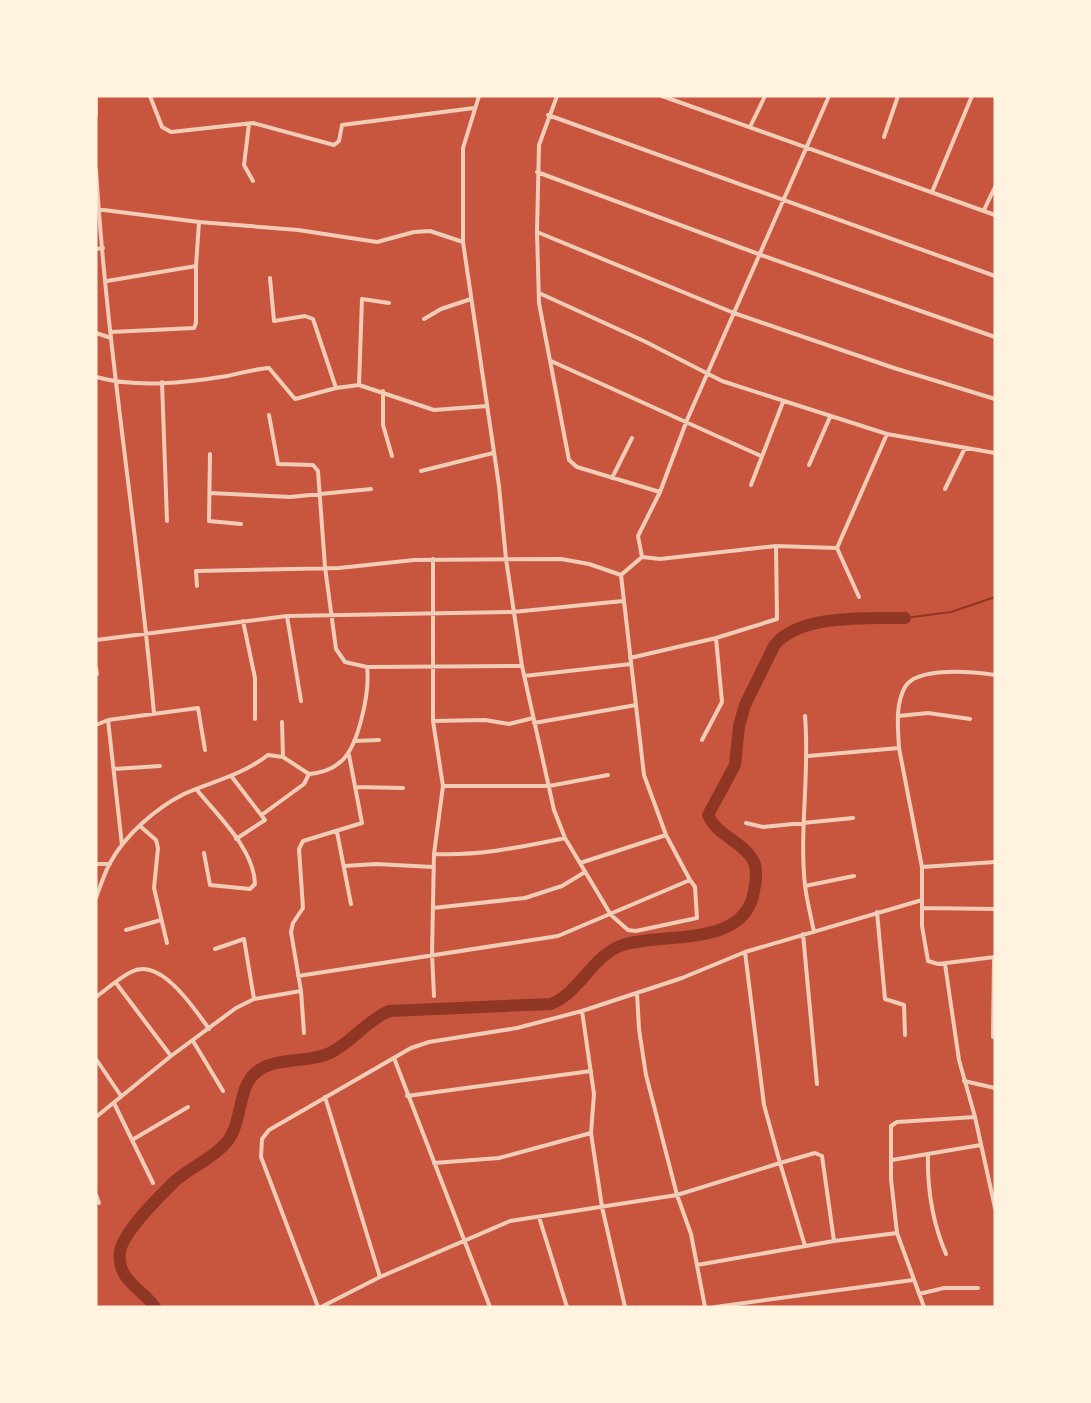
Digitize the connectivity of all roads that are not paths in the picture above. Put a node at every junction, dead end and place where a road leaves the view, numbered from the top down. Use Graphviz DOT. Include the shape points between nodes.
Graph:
graph roads {
  1 [pos="96,96"];
  2 [pos="150,96"];
  3 [pos="479,96"];
  4 [pos="557,96"];
  5 [pos="662,96"];
  6 [pos="765,96"];
  7 [pos="829,96"];
  8 [pos="898,96"];
  9 [pos="972,96"];
  10 [pos="474,108"];
  11 [pos="96,115"];
  12 [pos="548,115"];
  13 [pos="249,124"];
  14 [pos="750,127"];
  15 [pos="884,137"];
  16 [pos="808,147"];
  17 [pos="96,169"];
  18 [pos="537,171"];
  19 [pos="253,181"];
  20 [pos="995,187"];
  21 [pos="932,192"];
  22 [pos="784,201"];
  23 [pos="97,209"];
  24 [pos="984,210"];
  25 [pos="995,214"];
  26 [pos="199,222"];
  27 [pos="537,231"];
  28 [pos="463,242"];
  29 [pos="103,248"];
  30 [pos="96,249"];
  31 [pos="760,255"];
  32 [pos="196,266"];
  33 [pos="995,276"];
  34 [pos="270,278"];
  35 [pos="107,281"];
  36 [pos="539,293"];
  37 [pos="471,299"];
  38 [pos="389,303"];
  39 [pos="734,313"];
  40 [pos="424,319"];
  41 [pos="111,332"];
  42 [pos="96,333"];
  43 [pos="995,337"];
  44 [pos="111,338"];
  45 [pos="550,360"];
  46 [pos="708,375"];
  47 [pos="96,376"];
  48 [pos="115,382"];
  49 [pos="162,382"];
  50 [pos="359,385"];
  51 [pos="336,388"];
  52 [pos="383,391"];
  53 [pos="995,399"];
  54 [pos="783,402"];
  55 [pos="487,406"];
  56 [pos="269,415"];
  57 [pos="830,417"];
  58 [pos="687,420"];
  59 [pos="887,434"];
  60 [pos="632,438"];
  61 [pos="965,448"];
  62 [pos="493,453"];
  63 [pos="995,453"];
  64 [pos="210,454"];
  65 [pos="392,456"];
  66 [pos="761,456"];
  67 [pos="809,465"];
  68 [pos="421,471"];
  69 [pos="612,478"];
  70 [pos="751,485"];
  71 [pos="371,489"];
  72 [pos="945,489"];
  73 [pos="660,492"];
  74 [pos="210,493"];
  75 [pos="318,494"];
  76 [pos="167,521"];
  77 [pos="241,524"];
  78 [pos="776,546"];
  79 [pos="837,548"];
  80 [pos="642,557"];
  81 [pos="434,559"];
  82 [pos="506,559"];
  83 [pos="325,567"];
  84 [pos="621,575"];
  85 [pos="196,586"];
  86 [pos="859,597"];
  87 [pos="623,601"];
  88 [pos="513,612"];
  89 [pos="332,614"];
  90 [pos="434,614"];
  91 [pos="287,616"];
  92 [pos="243,621"];
  93 [pos="145,634"];
  94 [pos="716,638"];
  95 [pos="96,640"];
  96 [pos="630,658"];
  97 [pos="631,664"];
  98 [pos="522,666"];
  99 [pos="367,667"];
  100 [pos="432,667"];
  101 [pos="96,668"];
  102 [pos="97,674"];
  103 [pos="995,675"];
  104 [pos="524,676"];
  105 [pos="301,701"];
  106 [pos="636,705"];
  107 [pos="154,714"];
  108 [pos="805,716"];
  109 [pos="898,716"];
  110 [pos="255,719"];
  111 [pos="970,719"];
  112 [pos="108,720"];
  113 [pos="533,720"];
  114 [pos="433,721"];
  115 [pos="282,723"];
  116 [pos="96,725"];
  117 [pos="379,740"];
  118 [pos="702,740"];
  119 [pos="354,741"];
  120 [pos="899,748"];
  121 [pos="206,750"];
  122 [pos="348,754"];
  123 [pos="808,756"];
  124 [pos="283,757"];
  125 [pos="160,766"];
  126 [pos="114,769"];
  127 [pos="309,774"];
  128 [pos="608,775"];
  129 [pos="232,777"];
  130 [pos="443,786"];
  131 [pos="549,786"];
  132 [pos="356,787"];
  133 [pos="402,788"];
  134 [pos="197,790"];
  135 [pos="263,814"];
  136 [pos="852,818"];
  137 [pos="804,822"];
  138 [pos="746,823"];
  139 [pos="140,826"];
  140 [pos="337,832"];
  141 [pos="666,835"];
  142 [pos="565,838"];
  143 [pos="236,839"];
  144 [pos="122,846"];
  145 [pos="204,853"];
  146 [pos="434,854"];
  147 [pos="995,862"];
  148 [pos="580,863"];
  149 [pos="96,864"];
  150 [pos="110,864"];
  151 [pos="344,866"];
  152 [pos="433,867"];
  153 [pos="922,867"];
  154 [pos="585,872"];
  155 [pos="854,876"];
  156 [pos="690,880"];
  157 [pos="805,886"];
  158 [pos="97,892"];
  159 [pos="96,898"];
  160 [pos="921,900"];
  161 [pos="351,904"];
  162 [pos="433,908"];
  163 [pos="922,908"];
  164 [pos="995,909"];
  165 [pos="877,912"];
  166 [pos="611,915"];
  167 [pos="161,920"];
  168 [pos="126,930"];
  169 [pos="814,932"];
  170 [pos="803,934"];
  171 [pos="166,943"];
  172 [pos="215,949"];
  173 [pos="745,952"];
  174 [pos="432,954"];
  175 [pos="994,957"];
  176 [pos="945,964"];
  177 [pos="298,976"];
  178 [pos="116,982"];
  179 [pos="301,992"];
  180 [pos="637,993"];
  181 [pos="434,996"];
  182 [pos="96,997"];
  183 [pos="254,999"];
  184 [pos="582,1011"];
  185 [pos="209,1029"];
  186 [pos="304,1033"];
  187 [pos="905,1035"];
  188 [pos="993,1037"];
  189 [pos="193,1041"];
  190 [pos="171,1056"];
  191 [pos="394,1058"];
  192 [pos="96,1059"];
  193 [pos="591,1071"];
  194 [pos="964,1081"];
  195 [pos="817,1084"];
  196 [pos="995,1088"];
  197 [pos="223,1091"];
  198 [pos="121,1096"];
  199 [pos="407,1096"];
  200 [pos="325,1097"];
  201 [pos="114,1103"];
  202 [pos="188,1107"];
  203 [pos="96,1117"];
  204 [pos="975,1117"];
  205 [pos="591,1132"];
  206 [pos="132,1140"];
  207 [pos="981,1145"];
  208 [pos="928,1154"];
  209 [pos="892,1160"];
  210 [pos="434,1163"];
  211 [pos="780,1163"];
  212 [pos="153,1183"];
  213 [pos="96,1195"];
  214 [pos="677,1195"];
  215 [pos="99,1203"];
  216 [pos="602,1207"];
  217 [pos="995,1208"];
  218 [pos="539,1217"];
  219 [pos="897,1233"];
  220 [pos="464,1239"];
  221 [pos="834,1241"];
  222 [pos="805,1246"];
  223 [pos="946,1254"];
  224 [pos="698,1265"];
  225 [pos="380,1277"];
  226 [pos="913,1280"];
  227 [pos="978,1287"];
  228 [pos="919,1294"];
  229 [pos="320,1307"];
  230 [pos="490,1307"];
  231 [pos="567,1307"];
  232 [pos="625,1307"];
  233 [pos="705,1307"];
  234 [pos="715,1307"];
  235 [pos="924,1307"];
  1 -- 11 [label="street"];
  2 -- 13 [label="street" via="162,127 171,132"];
  3 -- 10 [label="street"];
  4 -- 12 [label="street"];
  5 -- 14 [label="street"];
  6 -- 14 [label="street"];
  7 -- 16 [label="street"];
  8 -- 15 [label="street"];
  9 -- 21 [label="street"];
  10 -- 13 [label="street" via="342,125 339,141 334,145"];
  10 -- 28 [label="street" via="462,156"];
  12 -- 18 [label="street" via="539,145"];
  12 -- 22 [label="street"];
  13 -- 19 [label="street" via="244,165"];
  14 -- 16 [label="street"];
  16 -- 21 [label="street"];
  16 -- 22 [label="street"];
  17 -- 23 [label="street"];
  18 -- 27 [label="street"];
  18 -- 31 [label="street"];
  20 -- 24 [label="street"];
  21 -- 24 [label="street"];
  22 -- 31 [label="street"];
  22 -- 33 [label="street"];
  23 -- 26 [label="street"];
  23 -- 29 [label="street"];
  24 -- 25 [label="street"];
  26 -- 28 [label="street" via="298,230 376,242 429,231"];
  26 -- 32 [label="street"];
  27 -- 36 [label="street"];
  27 -- 39 [label="street"];
  28 -- 37 [label="street"];
  29 -- 30 [label="street"];
  29 -- 35 [label="street"];
  31 -- 39 [label="street"];
  31 -- 43 [label="street"];
  32 -- 35 [label="street"];
  32 -- 41 [label="street" via="194,328"];
  34 -- 51 [label="street" via="274,321 305,316 313,319"];
  35 -- 41 [label="street"];
  36 -- 45 [label="street"];
  36 -- 46 [label="street" via="644,340"];
  37 -- 40 [label="street"];
  37 -- 55 [label="street"];
  38 -- 50 [label="street" via="365,298 361,301"];
  39 -- 46 [label="street"];
  39 -- 53 [label="street"];
  41 -- 44 [label="street"];
  42 -- 44 [label="street"];
  44 -- 48 [label="street"];
  45 -- 58 [label="street"];
  45 -- 69 [label="street" via="569,460 577,467"];
  46 -- 54 [label="street"];
  46 -- 58 [label="street"];
  47 -- 48 [label="street"];
  48 -- 49 [label="street"];
  48 -- 93 [label="street"];
  49 -- 51 [label="street" via="269,368 295,399"];
  49 -- 76 [label="street"];
  50 -- 51 [label="street"];
  50 -- 52 [label="street"];
  52 -- 55 [label="street" via="436,410"];
  52 -- 65 [label="street" via="383,425"];
  54 -- 57 [label="street"];
  54 -- 66 [label="street"];
  55 -- 62 [label="street"];
  56 -- 75 [label="street" via="276,461 282,466 315,465"];
  57 -- 59 [label="street"];
  57 -- 67 [label="street"];
  58 -- 66 [label="street"];
  58 -- 73 [label="street"];
  59 -- 61 [label="street"];
  59 -- 79 [label="street"];
  60 -- 69 [label="street"];
  61 -- 63 [label="street"];
  61 -- 72 [label="street"];
  62 -- 68 [label="street"];
  62 -- 82 [label="street"];
  64 -- 74 [label="street"];
  66 -- 70 [label="street"];
  69 -- 73 [label="street"];
  71 -- 75 [label="street"];
  73 -- 80 [label="street" via="638,536"];
  74 -- 75 [label="street" via="290,497"];
  74 -- 77 [label="street" via="209,521"];
  75 -- 83 [label="street"];
  78 -- 79 [label="street"];
  78 -- 80 [label="street" via="660,559"];
  78 -- 94 [label="street" via="777,619"];
  79 -- 86 [label="street"];
  80 -- 84 [label="street"];
  81 -- 82 [label="street"];
  81 -- 83 [label="street"];
  81 -- 90 [label="street"];
  82 -- 84 [label="street" via="561,559"];
  82 -- 88 [label="street"];
  83 -- 85 [label="street" via="196,571"];
  83 -- 89 [label="street"];
  84 -- 87 [label="street"];
  87 -- 88 [label="street"];
  87 -- 96 [label="street"];
  88 -- 90 [label="street"];
  88 -- 98 [label="street"];
  89 -- 90 [label="street"];
  89 -- 91 [label="street"];
  89 -- 99 [label="street" via="339,656 353,666"];
  90 -- 100 [label="street"];
  91 -- 92 [label="street"];
  91 -- 105 [label="street"];
  92 -- 93 [label="street"];
  92 -- 110 [label="street" via="255,678"];
  93 -- 95 [label="street"];
  93 -- 107 [label="street"];
  94 -- 96 [label="street"];
  94 -- 118 [label="street" via="722,702"];
  96 -- 97 [label="street"];
  97 -- 104 [label="street"];
  97 -- 106 [label="street"];
  98 -- 100 [label="street"];
  98 -- 104 [label="street"];
  99 -- 100 [label="street"];
  99 -- 119 [label="street" via="368,690"];
  100 -- 114 [label="street"];
  101 -- 102 [label="street"];
  103 -- 109 [label="street" via="955,672 916,678 904,688"];
  104 -- 113 [label="street"];
  106 -- 113 [label="street"];
  106 -- 141 [label="street" via="644,775"];
  107 -- 112 [label="street"];
  107 -- 121 [label="street" via="198,708"];
  108 -- 123 [label="street"];
  109 -- 111 [label="street" via="936,714"];
  109 -- 120 [label="street"];
  112 -- 116 [label="street"];
  112 -- 126 [label="street"];
  113 -- 114 [label="street" via="509,724 485,720"];
  113 -- 131 [label="street"];
  114 -- 130 [label="street"];
  115 -- 124 [label="street"];
  117 -- 119 [label="street"];
  119 -- 122 [label="street"];
  120 -- 123 [label="street"];
  120 -- 153 [label="street"];
  122 -- 127 [label="street" via="331,768"];
  122 -- 132 [label="street"];
  123 -- 137 [label="street"];
  124 -- 127 [label="street"];
  124 -- 129 [label="street" via="268,755"];
  125 -- 126 [label="street"];
  126 -- 144 [label="street"];
  127 -- 135 [label="street" via="304,784"];
  128 -- 131 [label="street"];
  129 -- 134 [label="street"];
  129 -- 135 [label="street"];
  130 -- 131 [label="street"];
  130 -- 146 [label="street"];
  131 -- 142 [label="street"];
  132 -- 133 [label="street"];
  132 -- 140 [label="street" via="362,823"];
  134 -- 139 [label="street" via="174,800"];
  134 -- 143 [label="street"];
  135 -- 143 [label="street" via="265,822"];
  136 -- 137 [label="street"];
  137 -- 138 [label="street" via="763,827"];
  137 -- 157 [label="street"];
  139 -- 144 [label="street"];
  139 -- 167 [label="street" via="156,840 158,848 153,878"];
  140 -- 151 [label="street"];
  140 -- 177 [label="street" via="303,841 299,849 303,908 291,932"];
  141 -- 148 [label="street"];
  141 -- 156 [label="street"];
  142 -- 146 [label="street" via="490,852"];
  142 -- 148 [label="street"];
  143 -- 145 [label="street" via="256,882 250,889 210,885"];
  144 -- 150 [label="street"];
  146 -- 152 [label="street"];
  147 -- 153 [label="street"];
  148 -- 154 [label="street"];
  149 -- 150 [label="street"];
  150 -- 158 [label="street"];
  151 -- 152 [label="street"];
  151 -- 161 [label="street"];
  152 -- 162 [label="street"];
  153 -- 160 [label="street"];
  154 -- 162 [label="street" via="562,886 525,898"];
  154 -- 166 [label="street"];
  155 -- 157 [label="street"];
  156 -- 166 [label="street"];
  156 -- 166 [label="street" via="695,887 697,918 636,931 628,930"];
  157 -- 169 [label="street"];
  158 -- 159 [label="street"];
  160 -- 163 [label="street"];
  160 -- 165 [label="street"];
  162 -- 174 [label="street"];
  163 -- 164 [label="street"];
  163 -- 176 [label="street" via="928,961"];
  165 -- 169 [label="street"];
  165 -- 187 [label="street" via="885,999 904,1005"];
  166 -- 174 [label="street" via="558,936"];
  167 -- 168 [label="street"];
  167 -- 171 [label="street"];
  169 -- 170 [label="street"];
  170 -- 173 [label="street"];
  170 -- 195 [label="street"];
  172 -- 183 [label="street" via="244,939"];
  173 -- 180 [label="street"];
  173 -- 211 [label="street" via="764,1105"];
  174 -- 177 [label="street"];
  174 -- 181 [label="street"];
  175 -- 176 [label="street"];
  175 -- 188 [label="street"];
  176 -- 194 [label="street"];
  177 -- 179 [label="street"];
  178 -- 182 [label="street"];
  178 -- 185 [label="street" via="131,971 152,969 163,975"];
  178 -- 190 [label="street"];
  179 -- 183 [label="street"];
  179 -- 186 [label="street"];
  180 -- 184 [label="street"];
  180 -- 214 [label="street" via="646,1074"];
  183 -- 185 [label="street"];
  184 -- 191 [label="street" via="517,1028 429,1042"];
  184 -- 193 [label="street"];
  185 -- 189 [label="street"];
  189 -- 190 [label="street"];
  189 -- 197 [label="street"];
  190 -- 198 [label="street"];
  191 -- 199 [label="street"];
  191 -- 200 [label="street"];
  192 -- 198 [label="street"];
  193 -- 199 [label="street"];
  193 -- 205 [label="street"];
  194 -- 196 [label="street"];
  194 -- 204 [label="street"];
  198 -- 201 [label="street"];
  199 -- 210 [label="street"];
  200 -- 225 [label="street"];
  200 -- 229 [label="street" via="269,1130 260,1148"];
  201 -- 203 [label="street"];
  201 -- 206 [label="street"];
  202 -- 206 [label="street"];
  204 -- 207 [label="street"];
  204 -- 209 [label="street" via="893,1123"];
  205 -- 210 [label="street" via="499,1158"];
  205 -- 216 [label="street"];
  206 -- 212 [label="street"];
  207 -- 208 [label="street"];
  207 -- 217 [label="street"];
  208 -- 209 [label="street"];
  208 -- 223 [label="street" via="929,1199"];
  209 -- 219 [label="street" via="892,1205"];
  210 -- 220 [label="street"];
  211 -- 214 [label="street"];
  211 -- 221 [label="street" via="815,1153 822,1156"];
  211 -- 222 [label="street"];
  213 -- 215 [label="street"];
  214 -- 216 [label="street"];
  214 -- 224 [label="street"];
  216 -- 218 [label="street"];
  216 -- 232 [label="street"];
  218 -- 220 [label="street" via="510,1221"];
  218 -- 231 [label="street"];
  219 -- 221 [label="street"];
  219 -- 226 [label="street"];
  220 -- 225 [label="street"];
  220 -- 230 [label="street"];
  221 -- 222 [label="street"];
  222 -- 224 [label="street"];
  224 -- 233 [label="street"];
  225 -- 229 [label="street"];
  226 -- 228 [label="street"];
  226 -- 234 [label="street"];
  227 -- 228 [label="street" via="944,1288"];
  228 -- 235 [label="street"];
}
